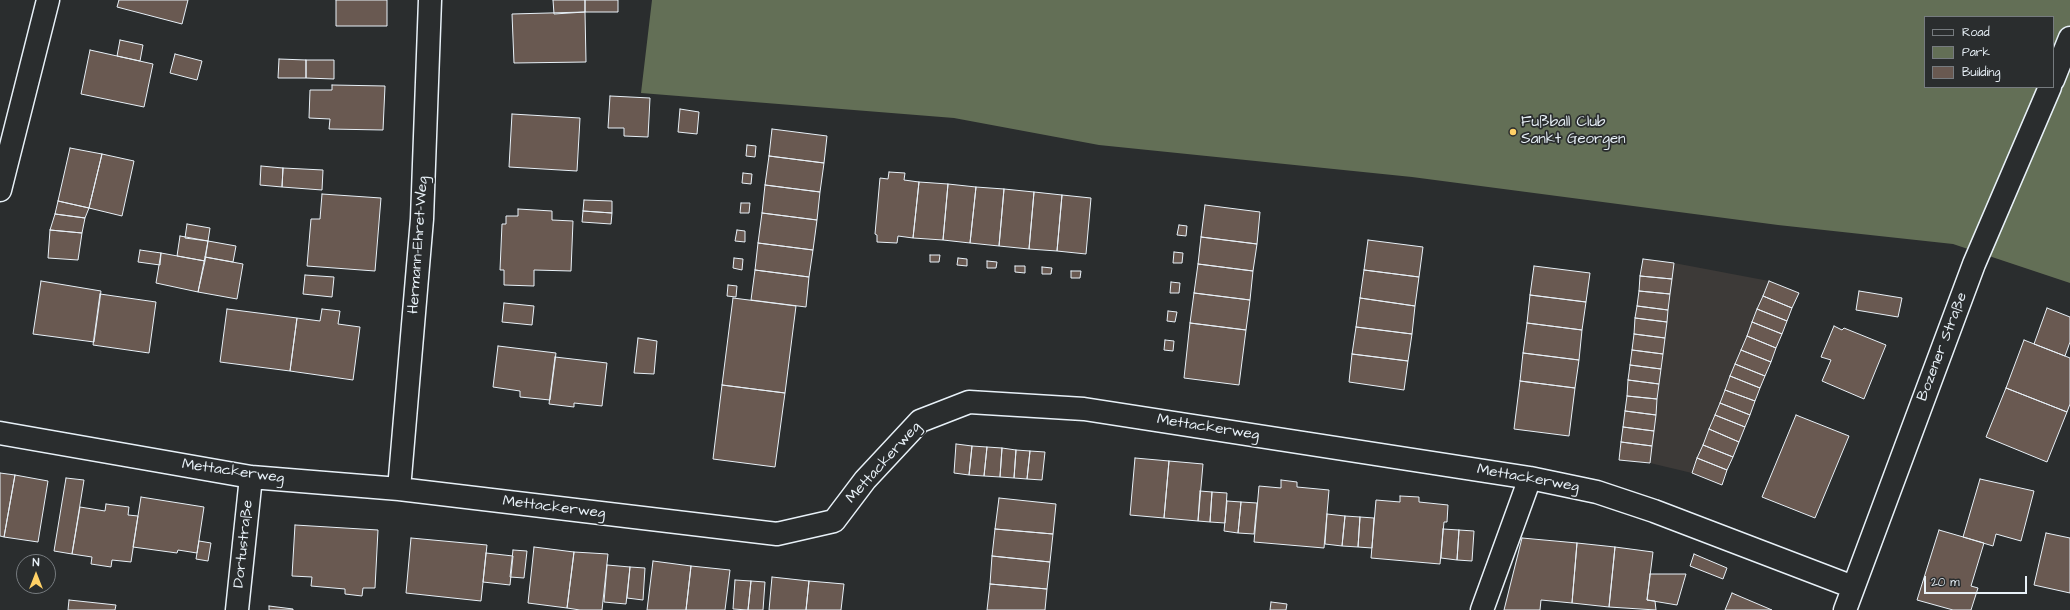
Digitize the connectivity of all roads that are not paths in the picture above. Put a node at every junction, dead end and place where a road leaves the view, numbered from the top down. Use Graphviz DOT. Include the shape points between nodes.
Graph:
graph roads {
  1 [pos="48,0"];
  2 [pos="430,0"];
  3 [pos="2070,38"];
  4 [pos="2054,78"];
  5 [pos="2050,88"];
  6 [pos="0,190"];
  7 [pos="0,433"];
  8 [pos="251,477"];
  9 [pos="1530,478"];
  10 [pos="399,489"];
  11 [pos="1853,587"];
  12 [pos="237,610"];
  13 [pos="1482,610"];
  14 [pos="1845,610"];
  1 -- 6 [label="street"];
  2 -- 10 [label="street, Hermann-Ehret-Weg" via="422,219"];
  3 -- 4 [label="street"];
  5 -- 11 [label="street, Bozener Straße" via="1982,244"];
  7 -- 8 [label="street, Mettackerweg"];
  8 -- 10 [label="street, Mettackerweg"];
  8 -- 12 [label="street, Dortustraße"];
  9 -- 10 [label="street, Mettackerweg" via="1084,409 968,402 920,421 865,480 834,521 777,534"];
  9 -- 11 [label="street, Mettackerweg" via="1597,492 1640,506"];
  9 -- 13 [label="street"];
  11 -- 14 [label="street, Bozener Straße"];
}
